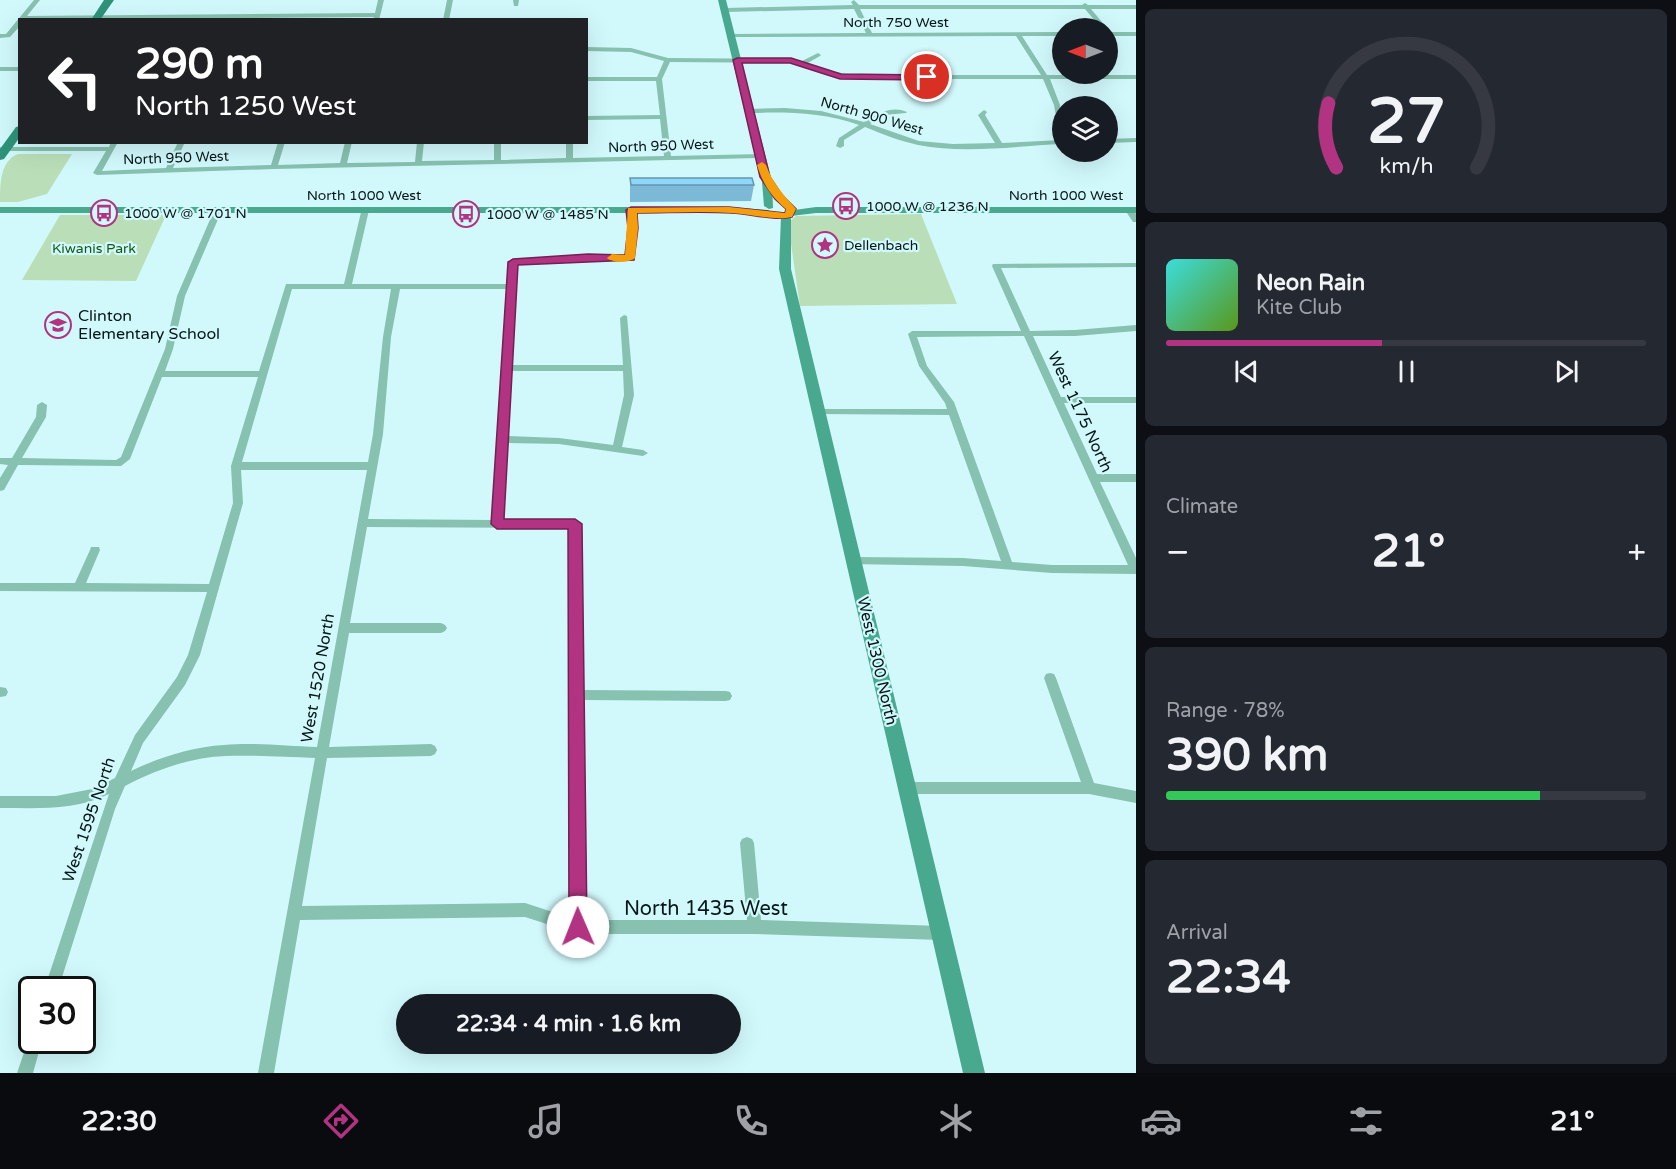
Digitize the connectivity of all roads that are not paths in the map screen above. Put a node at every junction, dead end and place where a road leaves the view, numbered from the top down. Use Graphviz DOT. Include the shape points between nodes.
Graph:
graph roads {
  1 [pos="36,0"];
  2 [pos="109,0"];
  3 [pos="381,0"];
  4 [pos="450,0"];
  5 [pos="932,0"];
  6 [pos="1005,0"];
  7 [pos="1081,0"];
  8 [pos="855,3"];
  9 [pos="724,5"];
  10 [pos="936,7"];
  11 [pos="1010,7"];
  12 [pos="1087,7"];
  13 [pos="1136,7"];
  14 [pos="169,17"];
  15 [pos="376,17"];
  16 [pos="22,18"];
  17 [pos="97,18"];
  18 [pos="132,18"];
  19 [pos="446,18"];
  20 [pos="1096,18"];
  21 [pos="18,22"];
  22 [pos="1118,33"];
  23 [pos="870,34"];
  24 [pos="1018,34"];
  25 [pos="1052,34"];
  26 [pos="1136,34"];
  27 [pos="730,35"];
  28 [pos="4,36"];
  29 [pos="588,49"];
  30 [pos="818,55"];
  31 [pos="668,60"];
  32 [pos="737,60"];
  33 [pos="803,63"];
  34 [pos="0,69"];
  35 [pos="18,69"];
  36 [pos="1046,77"];
  37 [pos="1136,77"];
  38 [pos="588,79"];
  39 [pos="659,79"];
  40 [pos="1053,96"];
  41 [pos="748,111"];
  42 [pos="904,112"];
  43 [pos="984,112"];
  44 [pos="663,117"];
  45 [pos="588,118"];
  46 [pos="864,125"];
  47 [pos="18,132"];
  48 [pos="1136,140"];
  49 [pos="1118,141"];
  50 [pos="1052,142"];
  51 [pos="181,144"];
  52 [pos="281,144"];
  53 [pos="348,144"];
  54 [pos="421,144"];
  55 [pos="498,144"];
  56 [pos="570,144"];
  57 [pos="999,144"];
  58 [pos="113,146"];
  59 [pos="840,146"];
  60 [pos="2,152"];
  61 [pos="759,156"];
  62 [pos="668,157"];
  63 [pos="569,161"];
  64 [pos="497,163"];
  65 [pos="418,165"];
  66 [pos="274,166"];
  67 [pos="343,166"];
  68 [pos="168,171"];
  69 [pos="767,182"];
  70 [pos="778,197"];
  71 [pos="0,210"];
  72 [pos="218,210"];
  73 [pos="365,210"];
  74 [pos="631,210"];
  75 [pos="769,210"];
  76 [pos="1133,210"];
  77 [pos="789,212"];
  78 [pos="1136,220"];
  79 [pos="784,248"];
  80 [pos="1136,265"];
  81 [pos="348,285"];
  82 [pos="396,287"];
  83 [pos="512,287"];
  84 [pos="624,318"];
  85 [pos="1136,328"];
  86 [pos="1027,333"];
  87 [pos="507,368"];
  88 [pos="627,368"];
  89 [pos="159,374"];
  90 [pos="264,374"];
  91 [pos="1058,400"];
  92 [pos="1136,400"];
  93 [pos="42,405"];
  94 [pos="818,411"];
  95 [pos="952,412"];
  96 [pos="502,439"];
  97 [pos="617,447"];
  98 [pos="643,453"];
  99 [pos="0,461"];
  100 [pos="13,461"];
  101 [pos="236,466"];
  102 [pos="372,466"];
  103 [pos="1094,478"];
  104 [pos="1136,478"];
  105 [pos="0,487"];
  106 [pos="362,523"];
  107 [pos="497,524"];
  108 [pos="95,550"];
  109 [pos="854,561"];
  110 [pos="1008,565"];
  111 [pos="1136,570"];
  112 [pos="0,587"];
  113 [pos="79,587"];
  114 [pos="213,588"];
  115 [pos="344,628"];
  116 [pos="441,628"];
  117 [pos="1050,678"];
  118 [pos="576,695"];
  119 [pos="726,696"];
  120 [pos="431,750"];
  121 [pos="322,753"];
  122 [pos="119,783"];
  123 [pos="907,788"];
  124 [pos="1089,788"];
  125 [pos="1136,796"];
  126 [pos="0,802"];
  127 [pos="747,843"];
  128 [pos="294,913"];
  129 [pos="578,927"];
  130 [pos="754,927"];
  131 [pos="941,933"];
  132 [pos="55,976"];
  133 [pos="31,1054"];
  134 [pos="25,1073"];
  135 [pos="266,1073"];
  136 [pos="974,1073"];
  1 -- 16 [label="street"];
  2 -- 17 [label="main road"];
  3 -- 15 [label="street"];
  4 -- 19 [label="street"];
  5 -- 10 [label="street"];
  6 -- 11 [label="street"];
  7 -- 12 [label="street"];
  8 -- 9 [label="street"];
  8 -- 10 [label="street"];
  8 -- 23 [label="street"];
  9 -- 27 [label="street"];
  10 -- 11 [label="street"];
  11 -- 12 [label="street"];
  12 -- 13 [label="street"];
  12 -- 20 [label="street"];
  14 -- 15 [label="street"];
  14 -- 18 [label="street"];
  21 -- 28 [label="street"];
  22 -- 26 [label="street"];
  23 -- 24 [label="street, North 750 West"];
  23 -- 27 [label="street, North 750 West"];
  24 -- 25 [label="street, North 750 West"];
  24 -- 36 [label="street"];
  27 -- 32 [label="street"];
  29 -- 31 [label="street" via="631,50"];
  30 -- 33 [label="street"];
  31 -- 32 [label="street"];
  31 -- 39 [label="street"];
  32 -- 33 [label="street"];
  32 -- 41 [label="street"];
  33 -- 36 [label="street" via="826,73 856,77"];
  34 -- 35 [label="street"];
  36 -- 37 [label="street"];
  36 -- 40 [label="street"];
  38 -- 39 [label="street"];
  39 -- 44 [label="street"];
  41 -- 46 [label="street, North 900 West" via="814,111"];
  41 -- 61 [label="street"];
  42 -- 46 [label="street" via="883,113"];
  43 -- 57 [label="street" via="981,115"];
  44 -- 45 [label="street"];
  44 -- 62 [label="street"];
  46 -- 57 [label="street, North 900 West" via="922,143"];
  46 -- 59 [label="street" via="841,139"];
  47 -- 60 [label="main road"];
  48 -- 49 [label="street"];
  50 -- 57 [label="street, North 900 West"];
  51 -- 68 [label="street"];
  52 -- 66 [label="street"];
  53 -- 67 [label="street"];
  54 -- 65 [label="street"];
  55 -- 64 [label="street"];
  56 -- 63 [label="street"];
  58 -- 60 [label="street"];
  58 -- 68 [label="street, North 950 West" via="97,173"];
  61 -- 62 [label="street, North 950 West"];
  61 -- 69 [label="street"];
  62 -- 63 [label="street, North 950 West"];
  63 -- 64 [label="street, North 950 West"];
  64 -- 65 [label="street, North 950 West"];
  65 -- 67 [label="street, North 950 West"];
  66 -- 67 [label="street, North 950 West"];
  66 -- 68 [label="street, North 950 West"];
  69 -- 70 [label="street"];
  69 -- 75 [label="street, West 1300 North"];
  71 -- 72 [label="street, North 1000 West"];
  72 -- 73 [label="street, North 1000 West"];
  72 -- 89 [label="street" via="181,296 174,334"];
  73 -- 74 [label="street, North 1000 West"];
  73 -- 81 [label="street"];
  74 -- 75 [label="street, North 1000 West"];
  74 -- 83 [label="street" via="630,258 513,262"];
  75 -- 77 [label="street, North 1000 West"];
  75 -- 79 [label="street, West 1300 North"];
  76 -- 77 [label="street, North 1000 West"];
  76 -- 78 [label="street"];
  77 -- 79 [label="street, West 1300 North"];
  79 -- 94 [label="street, West 1300 North" via="785,269"];
  80 -- 86 [label="street, West 1175 North" via="996,266"];
  81 -- 82 [label="street"];
  81 -- 90 [label="street" via="289,286"];
  82 -- 83 [label="street"];
  82 -- 102 [label="street, West 1520 North"];
  83 -- 87 [label="street"];
  84 -- 88 [label="street"];
  85 -- 86 [label="street"];
  86 -- 91 [label="street, West 1175 North"];
  86 -- 95 [label="street" via="912,334 923,366"];
  87 -- 88 [label="street"];
  87 -- 96 [label="street"];
  88 -- 97 [label="street" via="629,394"];
  89 -- 90 [label="street"];
  89 -- 100 [label="street" via="124,459 118,464"];
  90 -- 101 [label="street"];
  91 -- 92 [label="street"];
  91 -- 103 [label="street, West 1175 North"];
  93 -- 100 [label="street" via="41,417"];
  94 -- 95 [label="street"];
  94 -- 109 [label="street, West 1300 North"];
  95 -- 110 [label="street"];
  96 -- 97 [label="street"];
  96 -- 107 [label="street"];
  97 -- 98 [label="street"];
  99 -- 100 [label="street"];
  100 -- 105 [label="street"];
  101 -- 102 [label="street"];
  101 -- 114 [label="street, West 1595 North" via="238,502"];
  102 -- 106 [label="street, West 1520 North"];
  103 -- 104 [label="street"];
  103 -- 111 [label="street, West 1175 North"];
  106 -- 107 [label="street"];
  106 -- 115 [label="street, West 1520 North"];
  107 -- 118 [label="street" via="575,524"];
  108 -- 113 [label="street"];
  109 -- 110 [label="street"];
  109 -- 123 [label="street, West 1300 North"];
  110 -- 111 [label="street"];
  112 -- 113 [label="street"];
  113 -- 114 [label="street"];
  114 -- 122 [label="street, West 1595 North" via="194,655 182,681 139,739"];
  115 -- 116 [label="street"];
  115 -- 121 [label="street, West 1520 North"];
  117 -- 124 [label="street"];
  118 -- 119 [label="street"];
  118 -- 129 [label="street"];
  120 -- 121 [label="street"];
  121 -- 122 [label="street" via="225,750 153,766"];
  121 -- 128 [label="street, West 1520 North"];
  122 -- 126 [label="street" via="94,795 56,802"];
  122 -- 132 [label="street, West 1595 North"];
  123 -- 124 [label="street"];
  123 -- 131 [label="street, West 1300 North"];
  124 -- 125 [label="street"];
  127 -- 130 [label="street"];
  128 -- 129 [label="street, North 1435 West" via="525,910"];
  128 -- 135 [label="street, West 1520 North"];
  129 -- 130 [label="street, North 1435 West"];
  130 -- 131 [label="street, North 1435 West"];
  131 -- 136 [label="street, West 1300 North"];
  133 -- 134 [label="street"];
}
